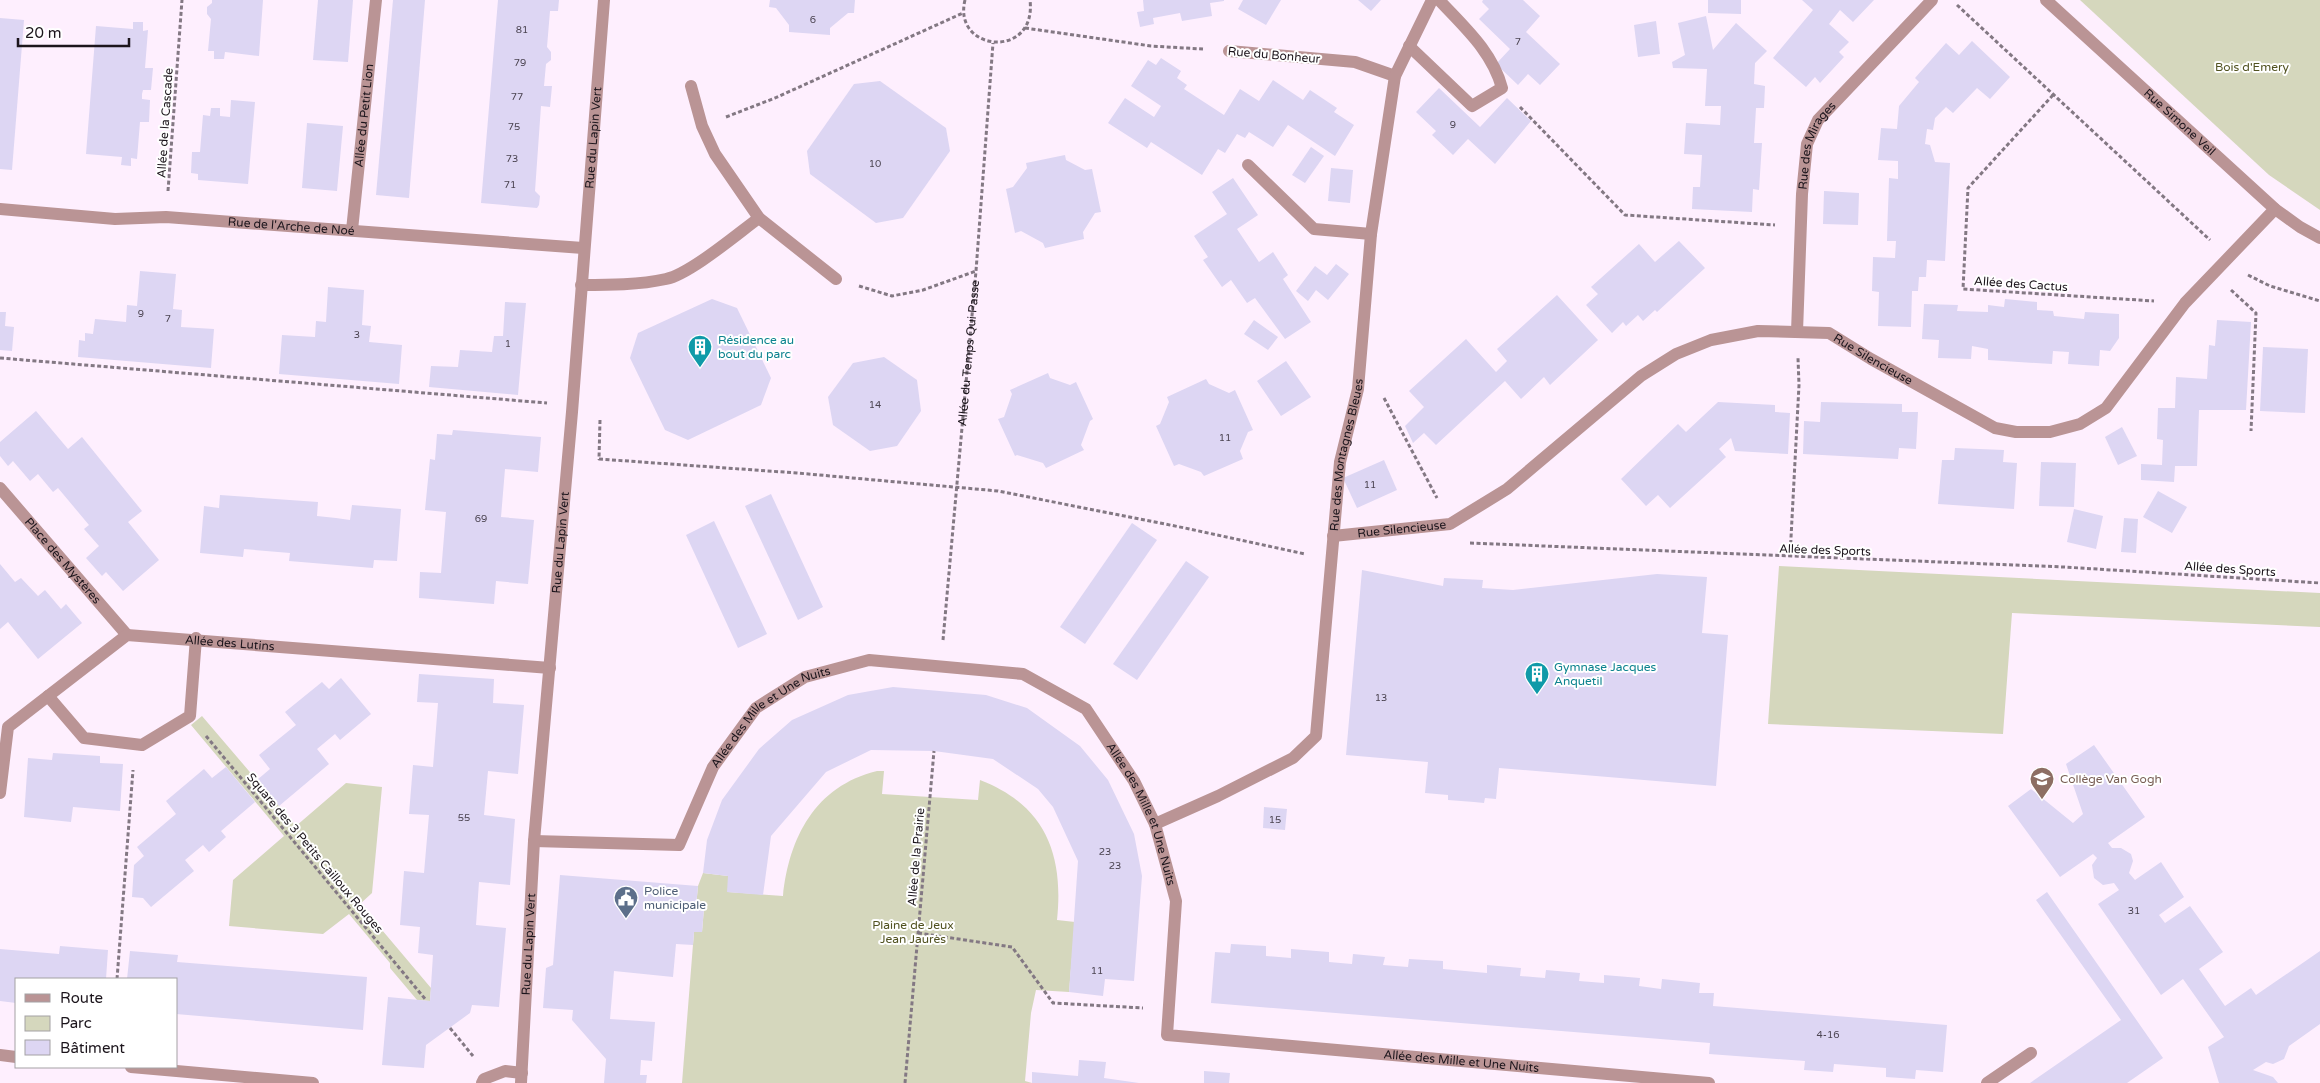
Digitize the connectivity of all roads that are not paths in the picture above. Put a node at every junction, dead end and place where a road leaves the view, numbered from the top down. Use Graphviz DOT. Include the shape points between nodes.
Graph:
graph roads {
  1 [pos="376,0"];
  2 [pos="604,0"];
  3 [pos="1432,0"];
  4 [pos="1439,0"];
  5 [pos="1932,0"];
  6 [pos="2046,0"];
  7 [pos="1409,46"];
  8 [pos="1229,51"];
  9 [pos="1395,76"];
  10 [pos="691,86"];
  11 [pos="1248,165"];
  12 [pos="0,209"];
  13 [pos="2275,209"];
  14 [pos="759,218"];
  15 [pos="352,230"];
  16 [pos="1371,234"];
  17 [pos="2320,238"];
  18 [pos="583,248"];
  19 [pos="836,279"];
  20 [pos="582,285"];
  21 [pos="1797,332"];
  22 [pos="0,488"];
  23 [pos="1333,536"];
  24 [pos="127,635"];
  25 [pos="196,638"];
  26 [pos="550,668"];
  27 [pos="48,696"];
  28 [pos="0,793"];
  29 [pos="1155,824"];
  30 [pos="534,841"];
  31 [pos="2031,1053"];
  32 [pos="0,1055"];
  33 [pos="15,1057"];
  34 [pos="142,1068"];
  35 [pos="522,1078"];
  36 [pos="486,1080"];
  37 [pos="313,1083"];
  38 [pos="1709,1083"];
  39 [pos="1987,1083"];
  1 -- 15 [label="street, Allée du Petit Lion"];
  2 -- 18 [label="street, Rue du Lapin Vert"];
  3 -- 7 [label="street, Rue des Montagnes Bleues"];
  4 -- 7 [label="street" via="1485,50 1502,88 1472,106"];
  5 -- 21 [label="street, Rue des Mirages" via="1818,120 1806,144"];
  6 -- 13 [label="street, Rue Simone Veil"];
  7 -- 9 [label="street, Rue des Montagnes Bleues"];
  8 -- 9 [label="street, Rue du Bonheur" via="1355,62"];
  9 -- 16 [label="street, Rue des Montagnes Bleues"];
  10 -- 14 [label="street" via="702,126 715,154"];
  11 -- 16 [label="street" via="1314,229"];
  12 -- 15 [label="street, Rue de l'Arche de Noé" via="114,219 166,216"];
  13 -- 17 [label="street, Rue Simone Veil"];
  13 -- 21 [label="street, Rue Silencieuse" via="2185,303 2106,408 2080,424 2050,432 1995,428 1829,333"];
  14 -- 19 [label="street"];
  14 -- 20 [label="street" via="695,265 667,279"];
  15 -- 18 [label="street, Rue de l'Arche de Noé"];
  16 -- 23 [label="street, Rue des Montagnes Bleues" via="1358,389 1340,462"];
  18 -- 20 [label="street, Rue du Lapin Vert"];
  20 -- 26 [label="street, Rue du Lapin Vert"];
  21 -- 23 [label="street, Rue Silencieuse" via="1748,333 1711,340 1676,354 1641,376 1507,489 1450,524"];
  22 -- 24 [label="street, Place des Mystères"];
  23 -- 29 [label="street, Rue des Montagnes Bleues" via="1316,736 1293,758"];
  24 -- 25 [label="street, Allée des Lutins"];
  24 -- 27 [label="street"];
  25 -- 26 [label="street, Allée des Lutins"];
  25 -- 27 [label="street" via="190,716 142,745 84,738"];
  26 -- 30 [label="street, Rue du Lapin Vert"];
  27 -- 28 [label="street" via="8,727"];
  29 -- 30 [label="street, Allée des Mille et Une Nuits" via="1134,781 1086,709 1023,674 869,660 805,678 756,708 713,767 679,844"];
  29 -- 38 [label="street, Allée des Mille et Une Nuits" via="1176,901 1167,1035"];
  30 -- 35 [label="street, Rue du Lapin Vert"];
  31 -- 39 [label="street"];
  32 -- 33 [label="street"];
  34 -- 37 [label="street"];
  35 -- 36 [label="street" via="505,1071"];
}
